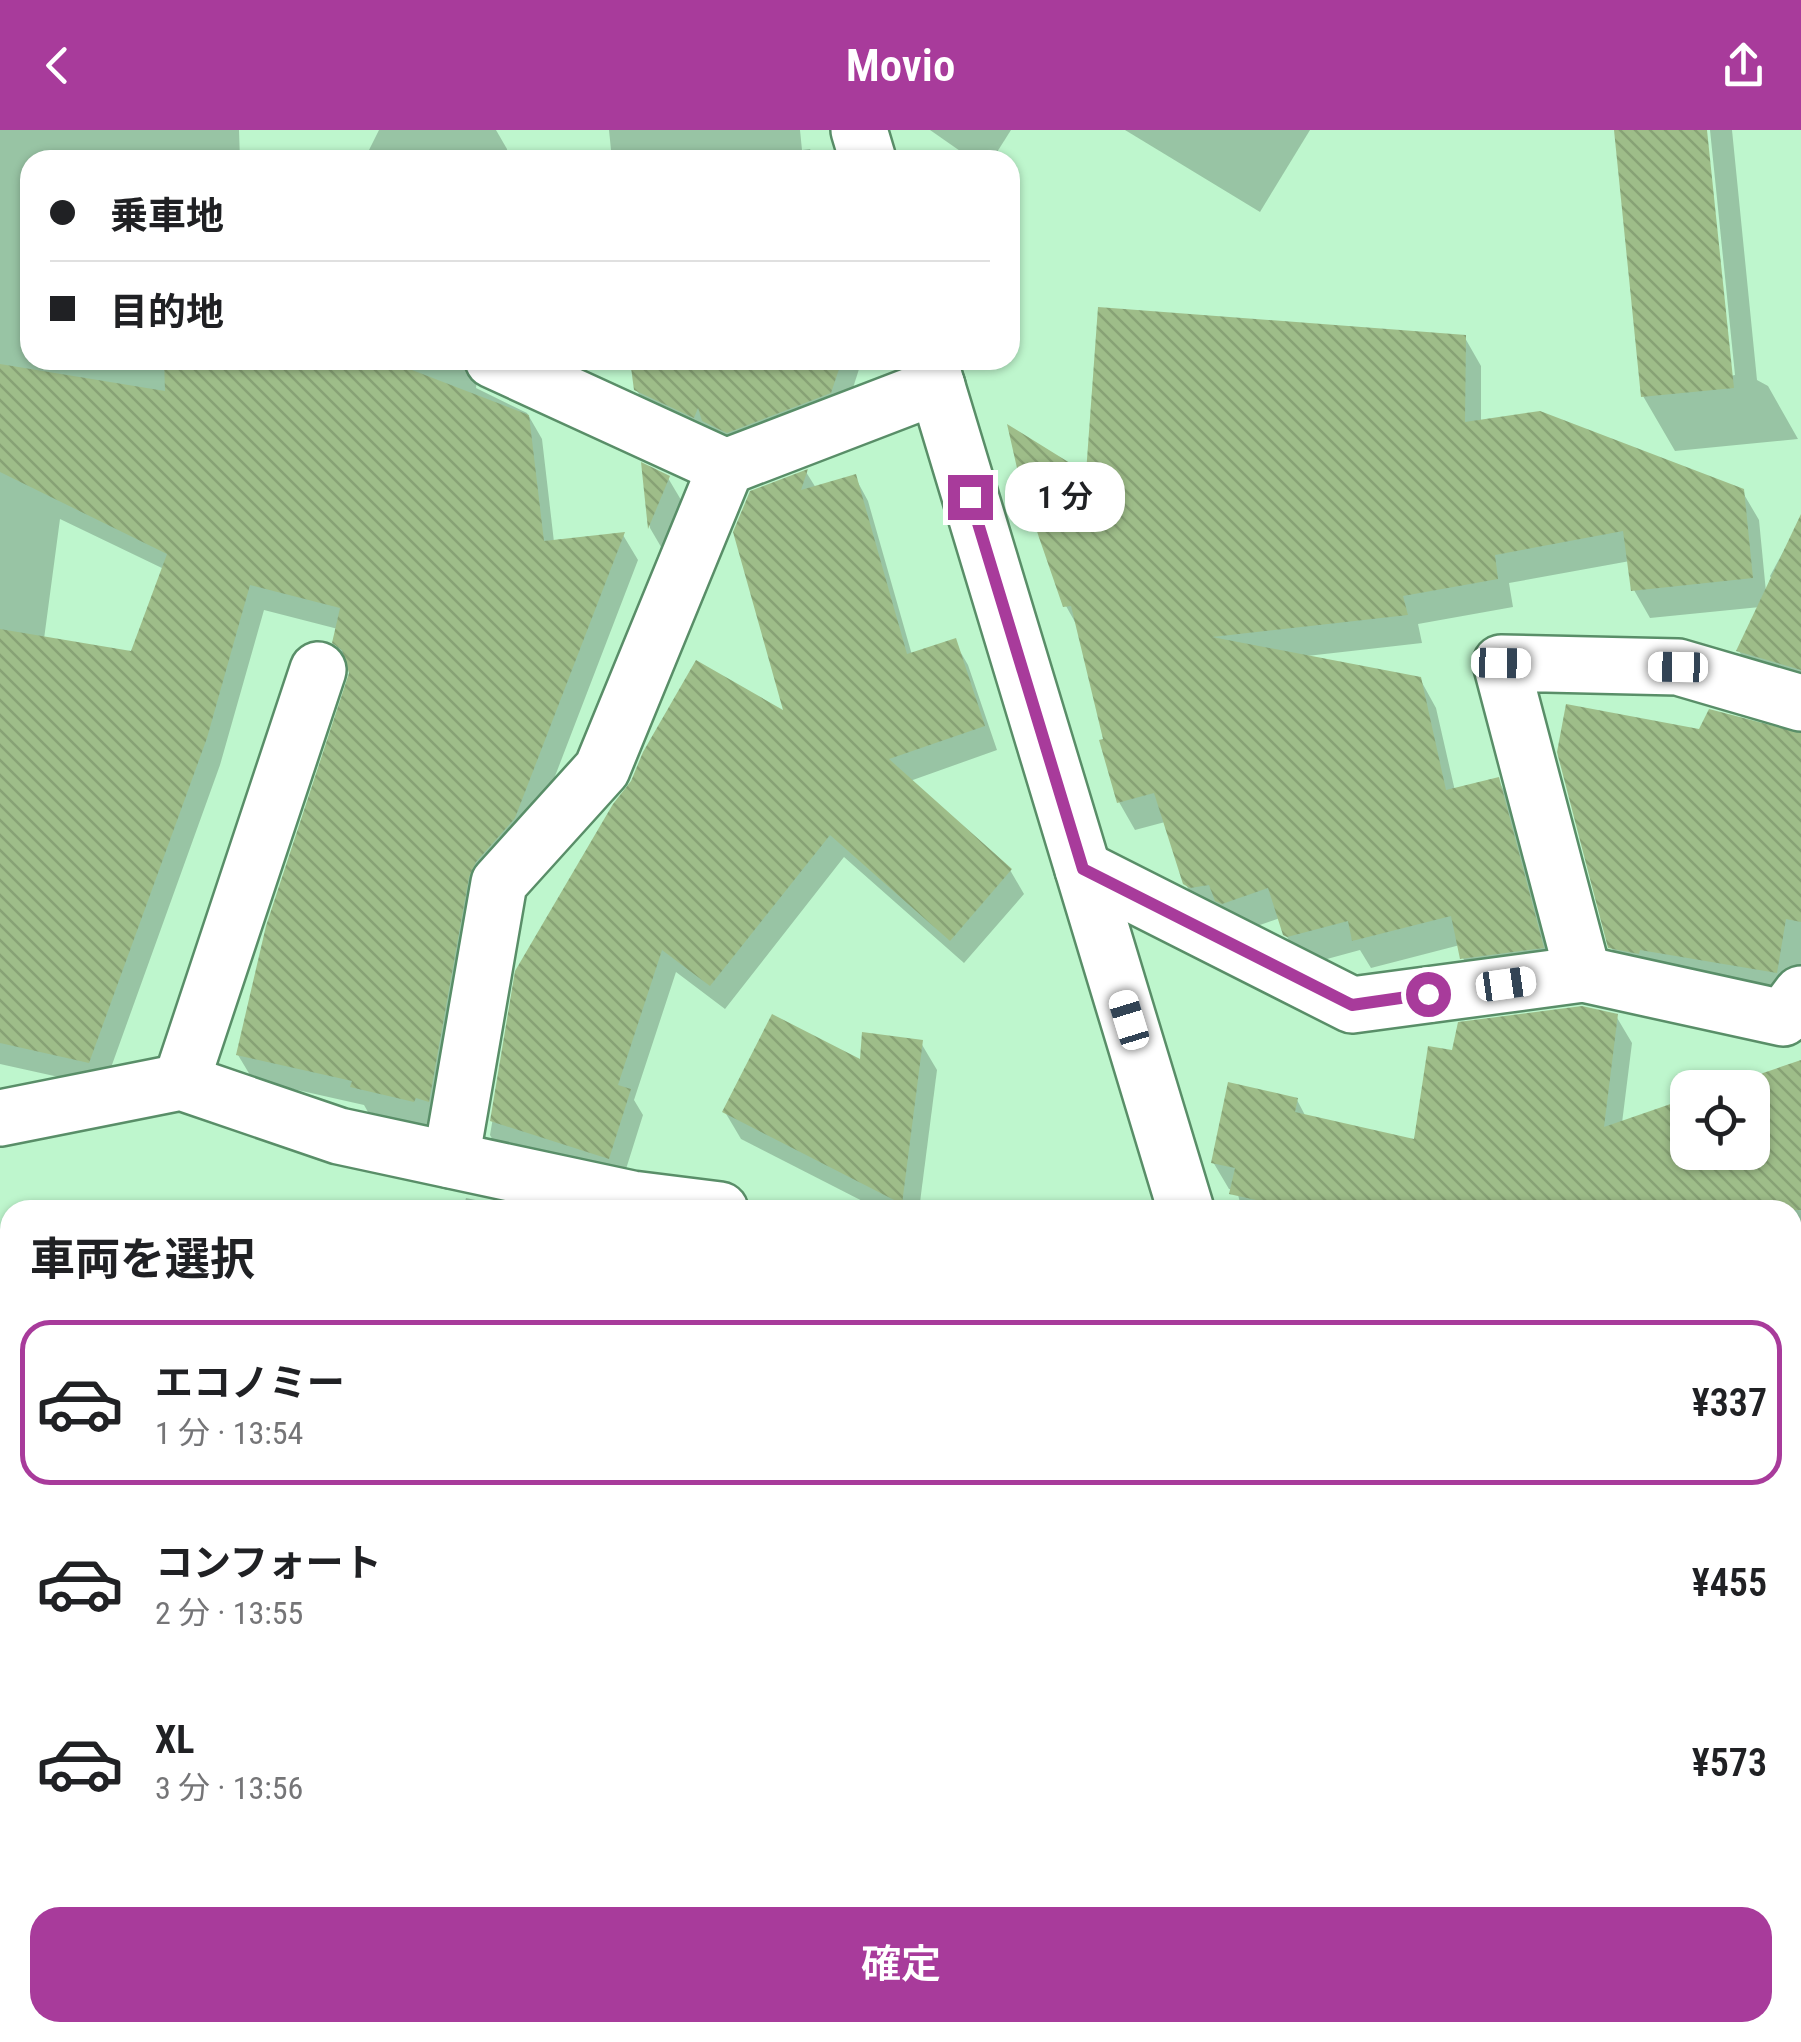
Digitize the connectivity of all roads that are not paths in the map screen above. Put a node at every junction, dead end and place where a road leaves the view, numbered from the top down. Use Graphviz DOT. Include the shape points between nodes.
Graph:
graph roads {
  1 [pos="515,370"];
  2 [pos="933,373"];
  3 [pos="726,466"];
  4 [pos="318,670"];
  5 [pos="1801,703"];
  6 [pos="1083,869"];
  7 [pos="1582,974"];
  8 [pos="1801,994"];
  9 [pos="180,1082"];
  10 [pos="0,1118"];
  11 [pos="451,1160"];
  12 [pos="611,1200"];
  13 [pos="1183,1200"];
  1 -- 3 [label="street"];
  2 -- 3 [label="street"];
  2 -- 6 [label="street"];
  3 -- 11 [label="street" via="602,769 498,883"];
  4 -- 9 [label="street"];
  5 -- 7 [label="street" via="1678,667 1501,663"];
  6 -- 7 [label="street" via="1352,1005"];
  6 -- 13 [label="street"];
  7 -- 8 [label="street" via="1783,1018"];
  9 -- 10 [label="street"];
  9 -- 11 [label="street" via="339,1136"];
  11 -- 12 [label="street"];
}
